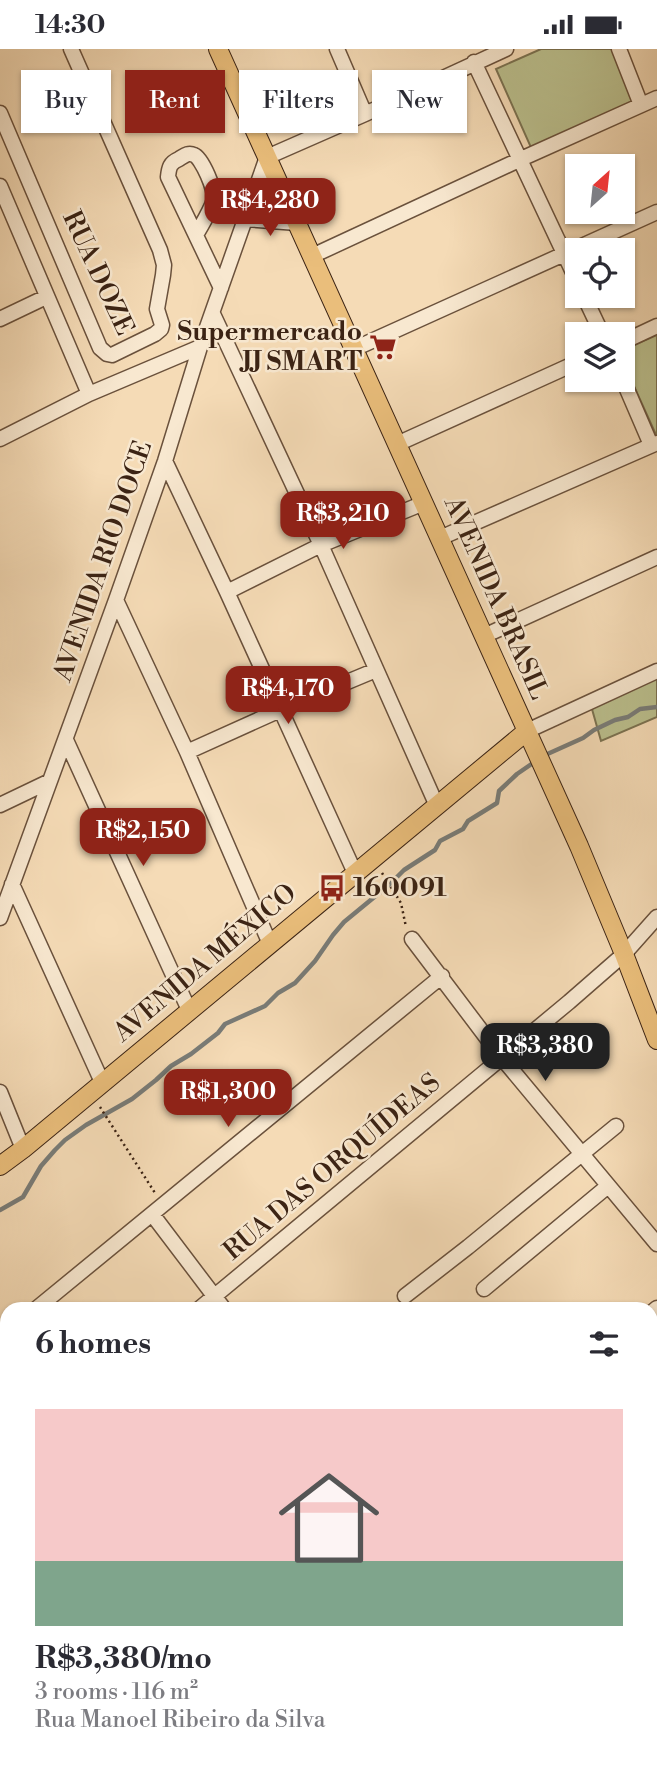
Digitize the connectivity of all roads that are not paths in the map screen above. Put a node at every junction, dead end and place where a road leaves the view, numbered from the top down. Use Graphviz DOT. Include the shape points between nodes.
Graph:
graph roads {
  1 [pos="71,49"];
  2 [pos="218,49"];
  3 [pos="337,49"];
  4 [pos="506,49"];
  5 [pos="619,49"];
  6 [pos="474,62"];
  7 [pos="657,98"];
  8 [pos="642,105"];
  9 [pos="0,113"];
  10 [pos="365,114"];
  11 [pos="267,157"];
  12 [pos="520,159"];
  13 [pos="0,186"];
  14 [pos="657,212"];
  15 [pos="246,219"];
  16 [pos="297,223"];
  17 [pos="196,235"];
  18 [pos="312,255"];
  19 [pos="564,255"];
  20 [pos="221,288"];
  21 [pos="46,297"];
  22 [pos="213,314"];
  23 [pos="0,319"];
  24 [pos="657,325"];
  25 [pos="635,336"];
  26 [pos="200,347"];
  27 [pos="354,349"];
  28 [pos="565,368"];
  29 [pos="629,392"];
  30 [pos="89,394"];
  31 [pos="0,439"];
  32 [pos="397,444"];
  33 [pos="654,444"];
  34 [pos="164,461"];
  35 [pos="424,503"];
  36 [pos="440,538"];
  37 [pos="321,545"];
  38 [pos="657,557"];
  39 [pos="227,592"];
  40 [pos="116,600"];
  41 [pos="484,636"];
  42 [pos="376,670"];
  43 [pos="657,671"];
  44 [pos="280,710"];
  45 [pos="527,731"];
  46 [pos="66,740"];
  47 [pos="187,752"];
  48 [pos="48,782"];
  49 [pos="0,805"];
  50 [pos="437,806"];
  51 [pos="355,873"];
  52 [pos="12,884"];
  53 [pos="657,916"];
  54 [pos="0,918"];
  55 [pos="412,939"];
  56 [pos="270,944"];
  57 [pos="624,954"];
  58 [pos="442,976"];
  59 [pos="189,1010"];
  60 [pos="657,1040"];
  61 [pos="502,1058"];
  62 [pos="96,1088"];
  63 [pos="0,1092"];
  64 [pos="616,1126"];
  65 [pos="23,1149"];
  66 [pos="581,1154"];
  67 [pos="0,1166"];
  68 [pos="608,1186"];
  69 [pos="158,1209"];
  70 [pos="657,1244"];
  71 [pos="484,1289"];
  72 [pos="214,1296"];
  73 [pos="405,1296"];
  74 [pos="45,1302"];
  75 [pos="207,1302"];
  76 [pos="219,1302"];
  1 -- 9 [label="street, RUA DOZE" via="160,250 164,265 157,309 162,325 155,334 112,355 100,348"];
  2 -- 11 [label="main road, AVENIDA BRASIL"];
  3 -- 10 [label="street"];
  4 -- 6 [label="street"];
  5 -- 8 [label="street"];
  6 -- 10 [label="street"];
  6 -- 12 [label="street"];
  7 -- 8 [label="street"];
  8 -- 12 [label="street"];
  10 -- 11 [label="street"];
  11 -- 15 [label="street, AVENIDA RIO DOCE"];
  11 -- 16 [label="main road, AVENIDA BRASIL"];
  12 -- 18 [label="street"];
  12 -- 19 [label="street"];
  13 -- 21 [label="street, RUA DOZE"];
  14 -- 19 [label="street"];
  15 -- 16 [label="street"];
  15 -- 20 [label="street, AVENIDA RIO DOCE"];
  16 -- 18 [label="main road, AVENIDA BRASIL"];
  17 -- 17 [label="street" via="169,177 172,163 188,154 199,158 215,197"];
  17 -- 20 [label="street"];
  18 -- 27 [label="main road, AVENIDA BRASIL"];
  19 -- 27 [label="street"];
  20 -- 22 [label="street, AVENIDA RIO DOCE"];
  21 -- 23 [label="street"];
  21 -- 30 [label="street, RUA DOZE"];
  22 -- 26 [label="street, AVENIDA RIO DOCE"];
  22 -- 37 [label="street"];
  24 -- 25 [label="street"];
  26 -- 30 [label="street"];
  26 -- 34 [label="street, AVENIDA RIO DOCE"];
  27 -- 32 [label="main road, AVENIDA BRASIL"];
  28 -- 32 [label="street"];
  29 -- 33 [label="street"];
  30 -- 31 [label="street"];
  32 -- 35 [label="main road, AVENIDA BRASIL"];
  33 -- 36 [label="street"];
  34 -- 39 [label="street"];
  34 -- 40 [label="street, AVENIDA RIO DOCE"];
  35 -- 36 [label="main road, AVENIDA BRASIL"];
  35 -- 37 [label="street"];
  36 -- 41 [label="main road, AVENIDA BRASIL"];
  37 -- 39 [label="street"];
  37 -- 42 [label="street"];
  38 -- 41 [label="street"];
  39 -- 44 [label="street"];
  40 -- 46 [label="street, AVENIDA RIO DOCE"];
  40 -- 47 [label="street"];
  41 -- 45 [label="main road, AVENIDA BRASIL"];
  42 -- 44 [label="street"];
  42 -- 50 [label="street"];
  43 -- 45 [label="street, AVENIDA MÉXICO"];
  44 -- 47 [label="street"];
  44 -- 51 [label="street"];
  45 -- 50 [label="main road, AVENIDA MÉXICO"];
  45 -- 57 [label="main road, AVENIDA BRASIL"];
  46 -- 48 [label="street, AVENIDA RIO DOCE"];
  46 -- 59 [label="street"];
  47 -- 56 [label="street"];
  48 -- 49 [label="street"];
  48 -- 52 [label="street, AVENIDA RIO DOCE"];
  50 -- 51 [label="main road, AVENIDA MÉXICO"];
  51 -- 56 [label="main road, AVENIDA MÉXICO"];
  52 -- 54 [label="street, AVENIDA RIO DOCE"];
  52 -- 62 [label="street"];
  53 -- 57 [label="street, RUA DAS ORQUÍDEAS"];
  55 -- 58 [label="street"];
  56 -- 59 [label="main road, AVENIDA MÉXICO"];
  57 -- 60 [label="main road, AVENIDA BRASIL"];
  57 -- 61 [label="street, RUA DAS ORQUÍDEAS"];
  58 -- 61 [label="street"];
  58 -- 69 [label="street"];
  59 -- 62 [label="main road, AVENIDA MÉXICO"];
  61 -- 66 [label="street"];
  61 -- 72 [label="street, RUA DAS ORQUÍDEAS"];
  62 -- 65 [label="main road, AVENIDA MÉXICO"];
  63 -- 65 [label="street"];
  64 -- 66 [label="street"];
  65 -- 67 [label="main road, AVENIDA MÉXICO"];
  66 -- 68 [label="street"];
  66 -- 73 [label="street"];
  68 -- 70 [label="street"];
  68 -- 71 [label="street"];
  69 -- 72 [label="street"];
  69 -- 74 [label="street"];
  72 -- 75 [label="street, RUA DAS ORQUÍDEAS"];
  72 -- 76 [label="street"];
}
